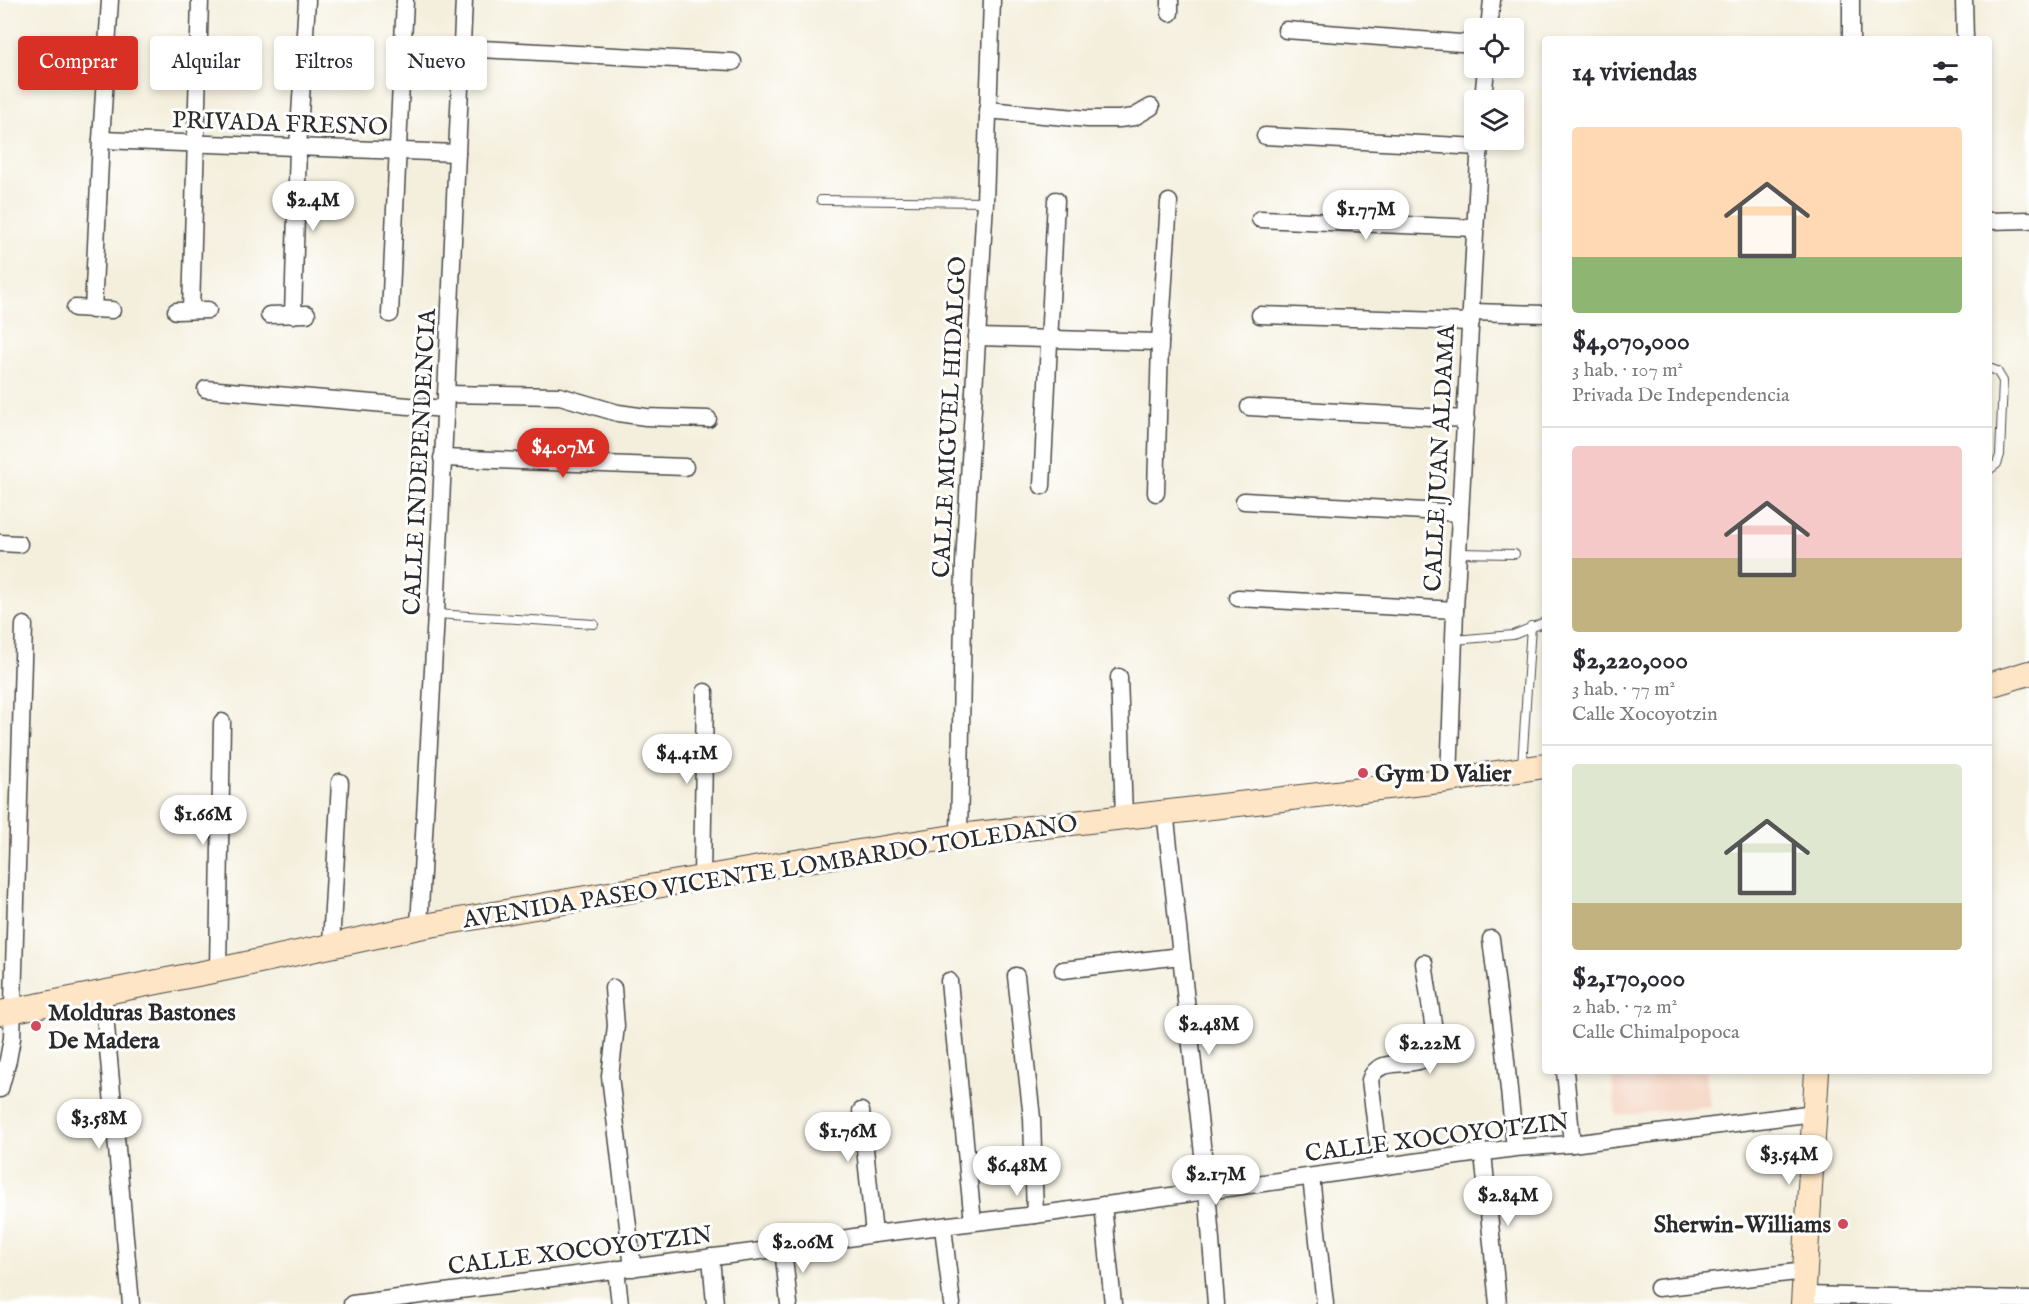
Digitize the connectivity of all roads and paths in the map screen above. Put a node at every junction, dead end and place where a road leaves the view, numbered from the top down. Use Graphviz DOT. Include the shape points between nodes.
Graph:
graph roads {
  1 [pos="110,0"];
  2 [pos="200,0"];
  3 [pos="306,0"];
  4 [pos="405,0"];
  5 [pos="464,0"];
  6 [pos="992,0"];
  7 [pos="1492,0"];
  8 [pos="1851,0"];
  9 [pos="1964,0"];
  10 [pos="1490,18"];
  11 [pos="1286,30"];
  12 [pos="462,36"];
  13 [pos="1851,36"];
  14 [pos="1965,36"];
  15 [pos="1464,43"];
  16 [pos="487,49"];
  17 [pos="733,62"];
  18 [pos="459,90"];
  19 [pos="1151,106"];
  20 [pos="987,110"];
  21 [pos="1265,136"];
  22 [pos="101,140"];
  23 [pos="1464,142"];
  24 [pos="195,143"];
  25 [pos="298,148"];
  26 [pos="1480,150"];
  27 [pos="399,152"];
  28 [pos="457,153"];
  29 [pos="821,200"];
  30 [pos="1056,200"];
  31 [pos="985,202"];
  32 [pos="1169,202"];
  33 [pos="1260,219"];
  34 [pos="2029,220"];
  35 [pos="1992,221"];
  36 [pos="1475,228"];
  37 [pos="75,308"];
  38 [pos="93,310"];
  39 [pos="112,310"];
  40 [pos="208,310"];
  41 [pos="390,314"];
  42 [pos="1542,314"];
  43 [pos="269,315"];
  44 [pos="1260,315"];
  45 [pos="1472,317"];
  46 [pos="977,337"];
  47 [pos="1048,340"];
  48 [pos="1160,342"];
  49 [pos="1992,369"];
  50 [pos="206,389"];
  51 [pos="445,401"];
  52 [pos="1249,407"];
  53 [pos="708,419"];
  54 [pos="1466,419"];
  55 [pos="442,458"];
  56 [pos="685,467"];
  57 [pos="1992,467"];
  58 [pos="1042,486"];
  59 [pos="1156,493"];
  60 [pos="1244,501"];
  61 [pos="1460,513"];
  62 [pos="0,543"];
  63 [pos="19,544"];
  64 [pos="1457,554"];
  65 [pos="1515,554"];
  66 [pos="1238,598"];
  67 [pos="1455,610"];
  68 [pos="436,614"];
  69 [pos="1542,623"];
  70 [pos="594,624"];
  71 [pos="24,625"];
  72 [pos="1531,626"];
  73 [pos="1453,640"];
  74 [pos="2029,673"];
  75 [pos="1119,677"];
  76 [pos="1992,684"];
  77 [pos="705,692"];
  78 [pos="222,723"];
  79 [pos="1533,768"];
  80 [pos="1449,780"];
  81 [pos="340,782"];
  82 [pos="1165,811"];
  83 [pos="1125,816"];
  84 [pos="959,837"];
  85 [pos="702,879"];
  86 [pos="420,927"];
  87 [pos="1491,939"];
  88 [pos="331,945"];
  89 [pos="1180,956"];
  90 [pos="1424,963"];
  91 [pos="218,970"];
  92 [pos="1063,970"];
  93 [pos="1016,976"];
  94 [pos="949,981"];
  95 [pos="613,988"];
  96 [pos="103,993"];
  97 [pos="6,1011"];
  98 [pos="1565,1074"];
  99 [pos="1817,1074"];
  100 [pos="0,1089"];
  101 [pos="861,1111"];
  102 [pos="1814,1113"];
  103 [pos="1572,1144"];
  104 [pos="1515,1148"];
  105 [pos="1483,1153"];
  106 [pos="1381,1167"];
  107 [pos="1311,1177"];
  108 [pos="1207,1190"];
  109 [pos="1103,1205"];
  110 [pos="1035,1215"];
  111 [pos="974,1222"];
  112 [pos="944,1227"];
  113 [pos="873,1234"];
  114 [pos="783,1248"];
  115 [pos="711,1257"];
  116 [pos="624,1268"];
  117 [pos="1658,1288"];
  118 [pos="1804,1290"];
  119 [pos="2029,1299"];
  120 [pos="131,1304"];
  121 [pos="352,1304"];
  122 [pos="620,1304"];
  123 [pos="715,1304"];
  124 [pos="789,1304"];
  125 [pos="952,1304"];
  126 [pos="1113,1304"];
  127 [pos="1216,1304"];
  128 [pos="1325,1304"];
  129 [pos="1498,1304"];
  1 -- 22 [label="street"];
  2 -- 24 [label="street"];
  3 -- 25 [label="street"];
  4 -- 27 [label="street"];
  5 -- 12 [label="street, CALLE INDEPENDENCIA"];
  6 -- 20 [label="street, CALLE MIGUEL HIDALGO"];
  7 -- 10 [label="street"];
  8 -- 13 [label="street"];
  9 -- 14 [label="street"];
  11 -- 15 [label="street"];
  16 -- 17 [label="street"];
  18 -- 28 [label="street, CALLE INDEPENDENCIA"];
  19 -- 20 [label="street" via="1134,117 1119,119"];
  20 -- 31 [label="street, CALLE MIGUEL HIDALGO"];
  21 -- 23 [label="street"];
  22 -- 24 [label="street, PRIVADA FRESNO"];
  22 -- 38 [label="street"];
  24 -- 25 [label="street, PRIVADA FRESNO"];
  24 -- 40 [label="street" via="184,311"];
  25 -- 27 [label="street, PRIVADA FRESNO"];
  25 -- 43 [label="street" via="300,315"];
  26 -- 36 [label="street, CALLE JUAN ALDAMA"];
  27 -- 28 [label="street, PRIVADA FRESNO"];
  27 -- 41 [label="street"];
  28 -- 51 [label="street, CALLE INDEPENDENCIA"];
  29 -- 31 [label="lane"];
  30 -- 47 [label="street"];
  31 -- 46 [label="street, CALLE MIGUEL HIDALGO"];
  32 -- 48 [label="street"];
  33 -- 36 [label="street"];
  34 -- 35 [label="street"];
  36 -- 45 [label="street, CALLE JUAN ALDAMA"];
  37 -- 38 [label="street"];
  38 -- 39 [label="street"];
  42 -- 45 [label="street"];
  44 -- 45 [label="street"];
  45 -- 54 [label="street, CALLE JUAN ALDAMA"];
  46 -- 47 [label="street"];
  46 -- 84 [label="street, CALLE MIGUEL HIDALGO" via="964,564"];
  47 -- 48 [label="street"];
  47 -- 58 [label="street"];
  48 -- 59 [label="street"];
  49 -- 57 [label="lane" via="2003,381 2000,455"];
  50 -- 51 [label="street"];
  51 -- 53 [label="street" via="560,396 618,413"];
  51 -- 55 [label="street, CALLE INDEPENDENCIA"];
  52 -- 54 [label="street"];
  54 -- 61 [label="street, CALLE JUAN ALDAMA"];
  55 -- 56 [label="street"];
  55 -- 68 [label="street, CALLE INDEPENDENCIA"];
  60 -- 61 [label="street"];
  61 -- 64 [label="street, CALLE JUAN ALDAMA"];
  62 -- 63 [label="street"];
  64 -- 65 [label="lane"];
  64 -- 67 [label="street, CALLE JUAN ALDAMA"];
  66 -- 67 [label="street"];
  67 -- 73 [label="street, CALLE JUAN ALDAMA"];
  68 -- 70 [label="lane"];
  68 -- 86 [label="street, CALLE INDEPENDENCIA"];
  69 -- 72 [label="lane"];
  71 -- 97 [label="street"];
  72 -- 73 [label="lane" via="1513,635"];
  72 -- 79 [label="lane"];
  73 -- 80 [label="street, CALLE JUAN ALDAMA"];
  74 -- 76 [label="main road"];
  75 -- 83 [label="street"];
  77 -- 85 [label="street"];
  78 -- 91 [label="street"];
  79 -- 80 [label="main road, AVENIDA PASEO VICENTE LOMBARDO TOLEDANO"];
  80 -- 82 [label="main road, AVENIDA PASEO VICENTE LOMBARDO TOLEDANO"];
  81 -- 88 [label="street"];
  82 -- 83 [label="main road, AVENIDA PASEO VICENTE LOMBARDO TOLEDANO"];
  82 -- 89 [label="street"];
  83 -- 84 [label="main road, AVENIDA PASEO VICENTE LOMBARDO TOLEDANO"];
  84 -- 85 [label="main road, AVENIDA PASEO VICENTE LOMBARDO TOLEDANO"];
  85 -- 86 [label="main road, AVENIDA PASEO VICENTE LOMBARDO TOLEDANO"];
  86 -- 88 [label="main road, AVENIDA PASEO VICENTE LOMBARDO TOLEDANO"];
  87 -- 104 [label="street"];
  88 -- 91 [label="main road, AVENIDA PASEO VICENTE LOMBARDO TOLEDANO"];
  89 -- 92 [label="street"];
  89 -- 108 [label="street"];
  90 -- 106 [label="street" via="1435,1049 1419,1060 1379,1067 1370,1080"];
  91 -- 96 [label="main road, AVENIDA PASEO VICENTE LOMBARDO TOLEDANO"];
  93 -- 110 [label="street" via="1032,1118"];
  94 -- 111 [label="street"];
  95 -- 116 [label="street" via="616,1026 610,1076"];
  96 -- 97 [label="main road, AVENIDA PASEO VICENTE LOMBARDO TOLEDANO"];
  96 -- 120 [label="street"];
  97 -- 100 [label="street" via="8,1060"];
  98 -- 103 [label="street"];
  99 -- 102 [label="main road"];
  101 -- 113 [label="street"];
  102 -- 103 [label="street, CALLE XOCOYOTZIN"];
  102 -- 118 [label="main road"];
  103 -- 104 [label="street, CALLE XOCOYOTZIN"];
  104 -- 105 [label="street, CALLE XOCOYOTZIN"];
  105 -- 106 [label="street, CALLE XOCOYOTZIN"];
  105 -- 129 [label="street"];
  106 -- 107 [label="street, CALLE XOCOYOTZIN"];
  107 -- 108 [label="street, CALLE XOCOYOTZIN"];
  107 -- 128 [label="street"];
  108 -- 109 [label="street, CALLE XOCOYOTZIN"];
  108 -- 127 [label="street"];
  109 -- 110 [label="street, CALLE XOCOYOTZIN"];
  109 -- 126 [label="street"];
  110 -- 111 [label="street, CALLE XOCOYOTZIN"];
  111 -- 112 [label="street, CALLE XOCOYOTZIN"];
  112 -- 113 [label="street, CALLE XOCOYOTZIN"];
  112 -- 125 [label="street"];
  113 -- 114 [label="street, CALLE XOCOYOTZIN"];
  114 -- 115 [label="street, CALLE XOCOYOTZIN"];
  114 -- 124 [label="street"];
  115 -- 116 [label="street, CALLE XOCOYOTZIN"];
  115 -- 123 [label="street"];
  116 -- 121 [label="street, CALLE XOCOYOTZIN"];
  116 -- 122 [label="street"];
  117 -- 118 [label="street"];
  118 -- 119 [label="street"];
}
